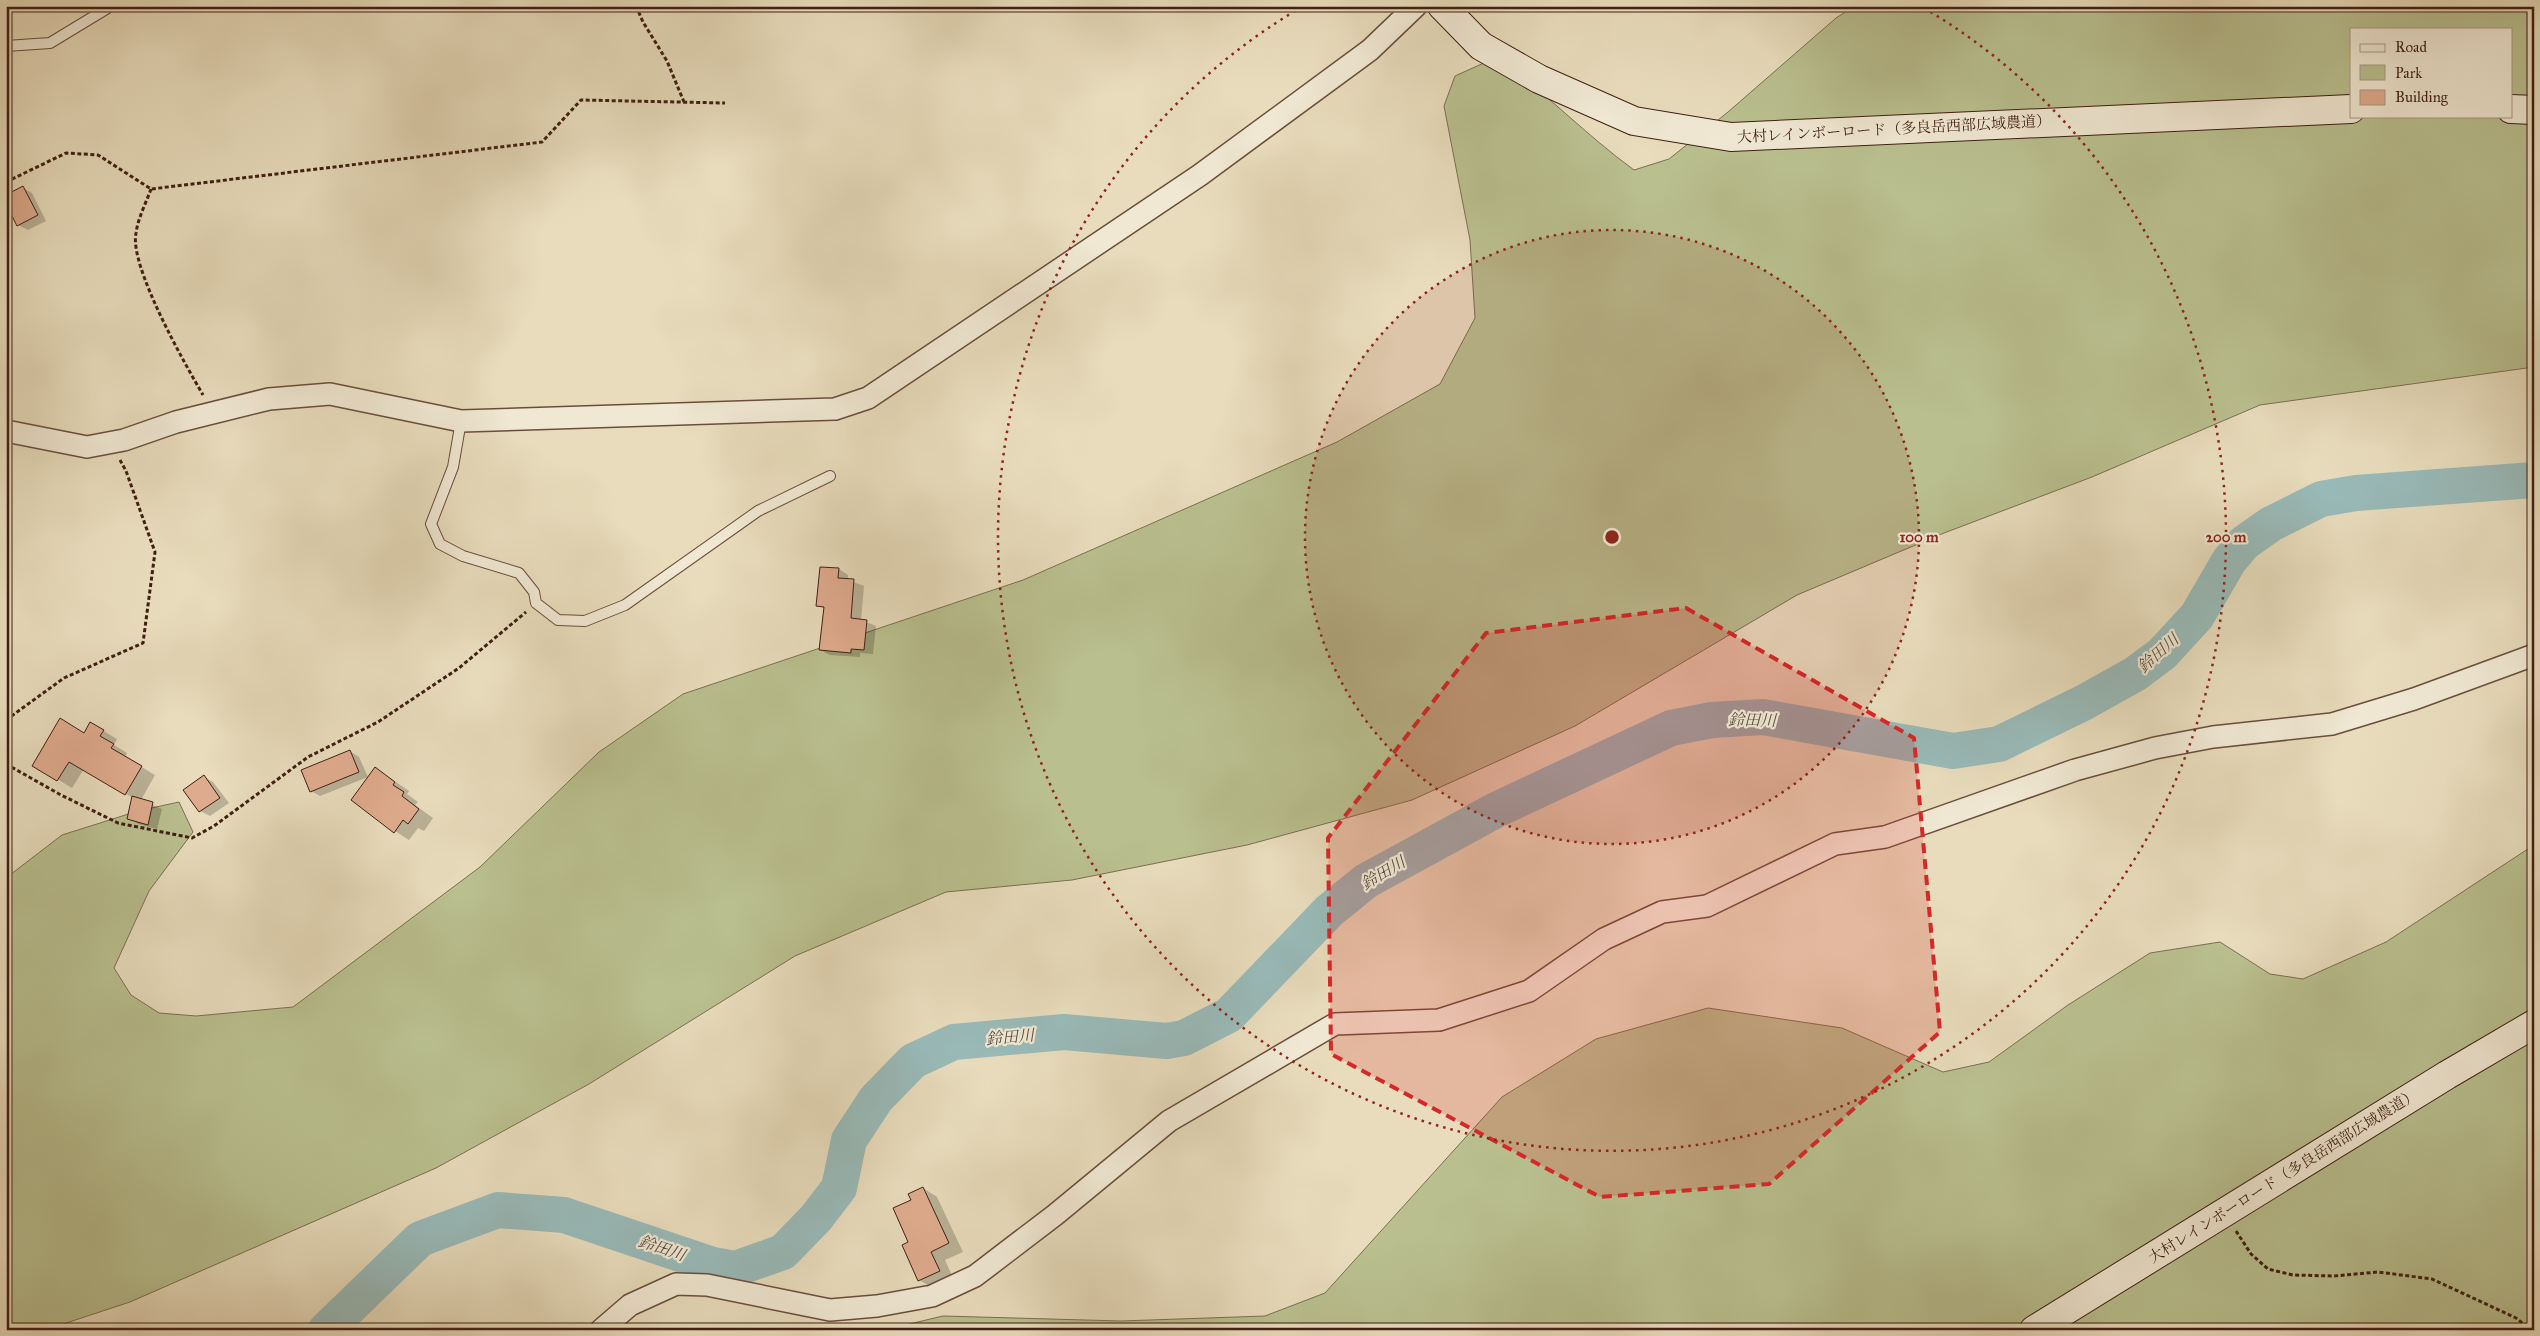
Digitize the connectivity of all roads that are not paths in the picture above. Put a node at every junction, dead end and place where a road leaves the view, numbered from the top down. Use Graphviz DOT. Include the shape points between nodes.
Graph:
graph roads {
  1 [pos="111,6"];
  2 [pos="1416,6"];
  3 [pos="1442,6"];
  4 [pos="6,46"];
  5 [pos="2350,109"];
  6 [pos="2512,109"];
  7 [pos="2534,110"];
  8 [pos="461,421"];
  9 [pos="6,432"];
  10 [pos="830,476"];
  11 [pos="2534,655"];
  12 [pos="2534,1024"];
  13 [pos="601,1330"];
  14 [pos="2034,1330"];
  1 -- 4 [label="lane" via="50,43"];
  2 -- 8 [label="street" via="1370,50 1200,175 868,398 835,410"];
  3 -- 5 [label="street, 大村レインボーロード（多良岳西部広域農道）" via="1480,46 1539,79 1634,121 1731,137"];
  6 -- 7 [label="street"];
  8 -- 9 [label="street" via="330,394 269,399 87,447"];
  8 -- 10 [label="lane" via="453,467 431,524 440,544 463,556 519,574 534,592 536,603 558,620 585,620 625,605 758,511"];
  11 -- 13 [label="street" via="2414,699 2332,724 2213,737 2155,748 2075,770 1885,837 1836,844 1707,906 1662,912 1604,939 1529,992 1439,1020 1335,1024 1169,1121 975,1276 932,1296 878,1306 830,1310 707,1285 676,1284 630,1305"];
  12 -- 14 [label="street, 大村レインボーロード（多良岳西部広域農道）"];
}
